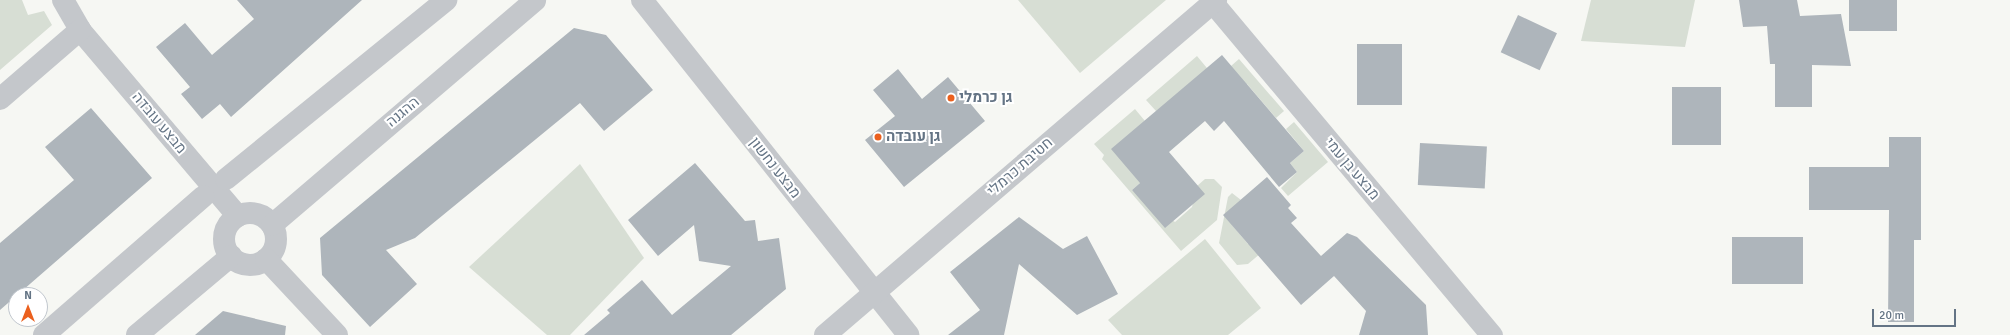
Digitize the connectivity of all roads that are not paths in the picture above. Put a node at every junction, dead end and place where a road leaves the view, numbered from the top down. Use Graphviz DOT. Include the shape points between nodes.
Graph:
graph roads {
  1 [pos="63,0"];
  2 [pos="446,0"];
  3 [pos="535,0"];
  4 [pos="642,0"];
  5 [pos="1214,2"];
  6 [pos="80,30"];
  7 [pos="0,99"];
  8 [pos="226,178"];
  9 [pos="203,197"];
  10 [pos="238,216"];
  11 [pos="272,225"];
  12 [pos="231,256"];
  13 [pos="266,259"];
  14 [pos="873,293"];
  15 [pos="44,335"];
  16 [pos="137,335"];
  17 [pos="337,335"];
  18 [pos="824,335"];
  19 [pos="908,335"];
  20 [pos="1492,335"];
  1 -- 6 [label="street, מבצע עובדה"];
  2 -- 8 [label="street"];
  3 -- 11 [label="street, ההגנה"];
  4 -- 14 [label="street, מבצע נחשון"];
  5 -- 14 [label="street, חטיבת כרמלי"];
  5 -- 20 [label="street, מבצע בן עמי"];
  6 -- 7 [label="street"];
  6 -- 10 [label="street, מבצע עובדה"];
  9 -- 15 [label="street"];
  10 -- 11 [label="street" via="254,213"];
  10 -- 12 [label="street" via="230,222 224,238"];
  11 -- 13 [label="street" via="276,245"];
  12 -- 13 [label="street" via="242,264 250,265"];
  12 -- 16 [label="street"];
  13 -- 17 [label="street"];
  14 -- 18 [label="street, חטיבת כרמלי"];
  14 -- 19 [label="street, מבצע נחשון"];
}
